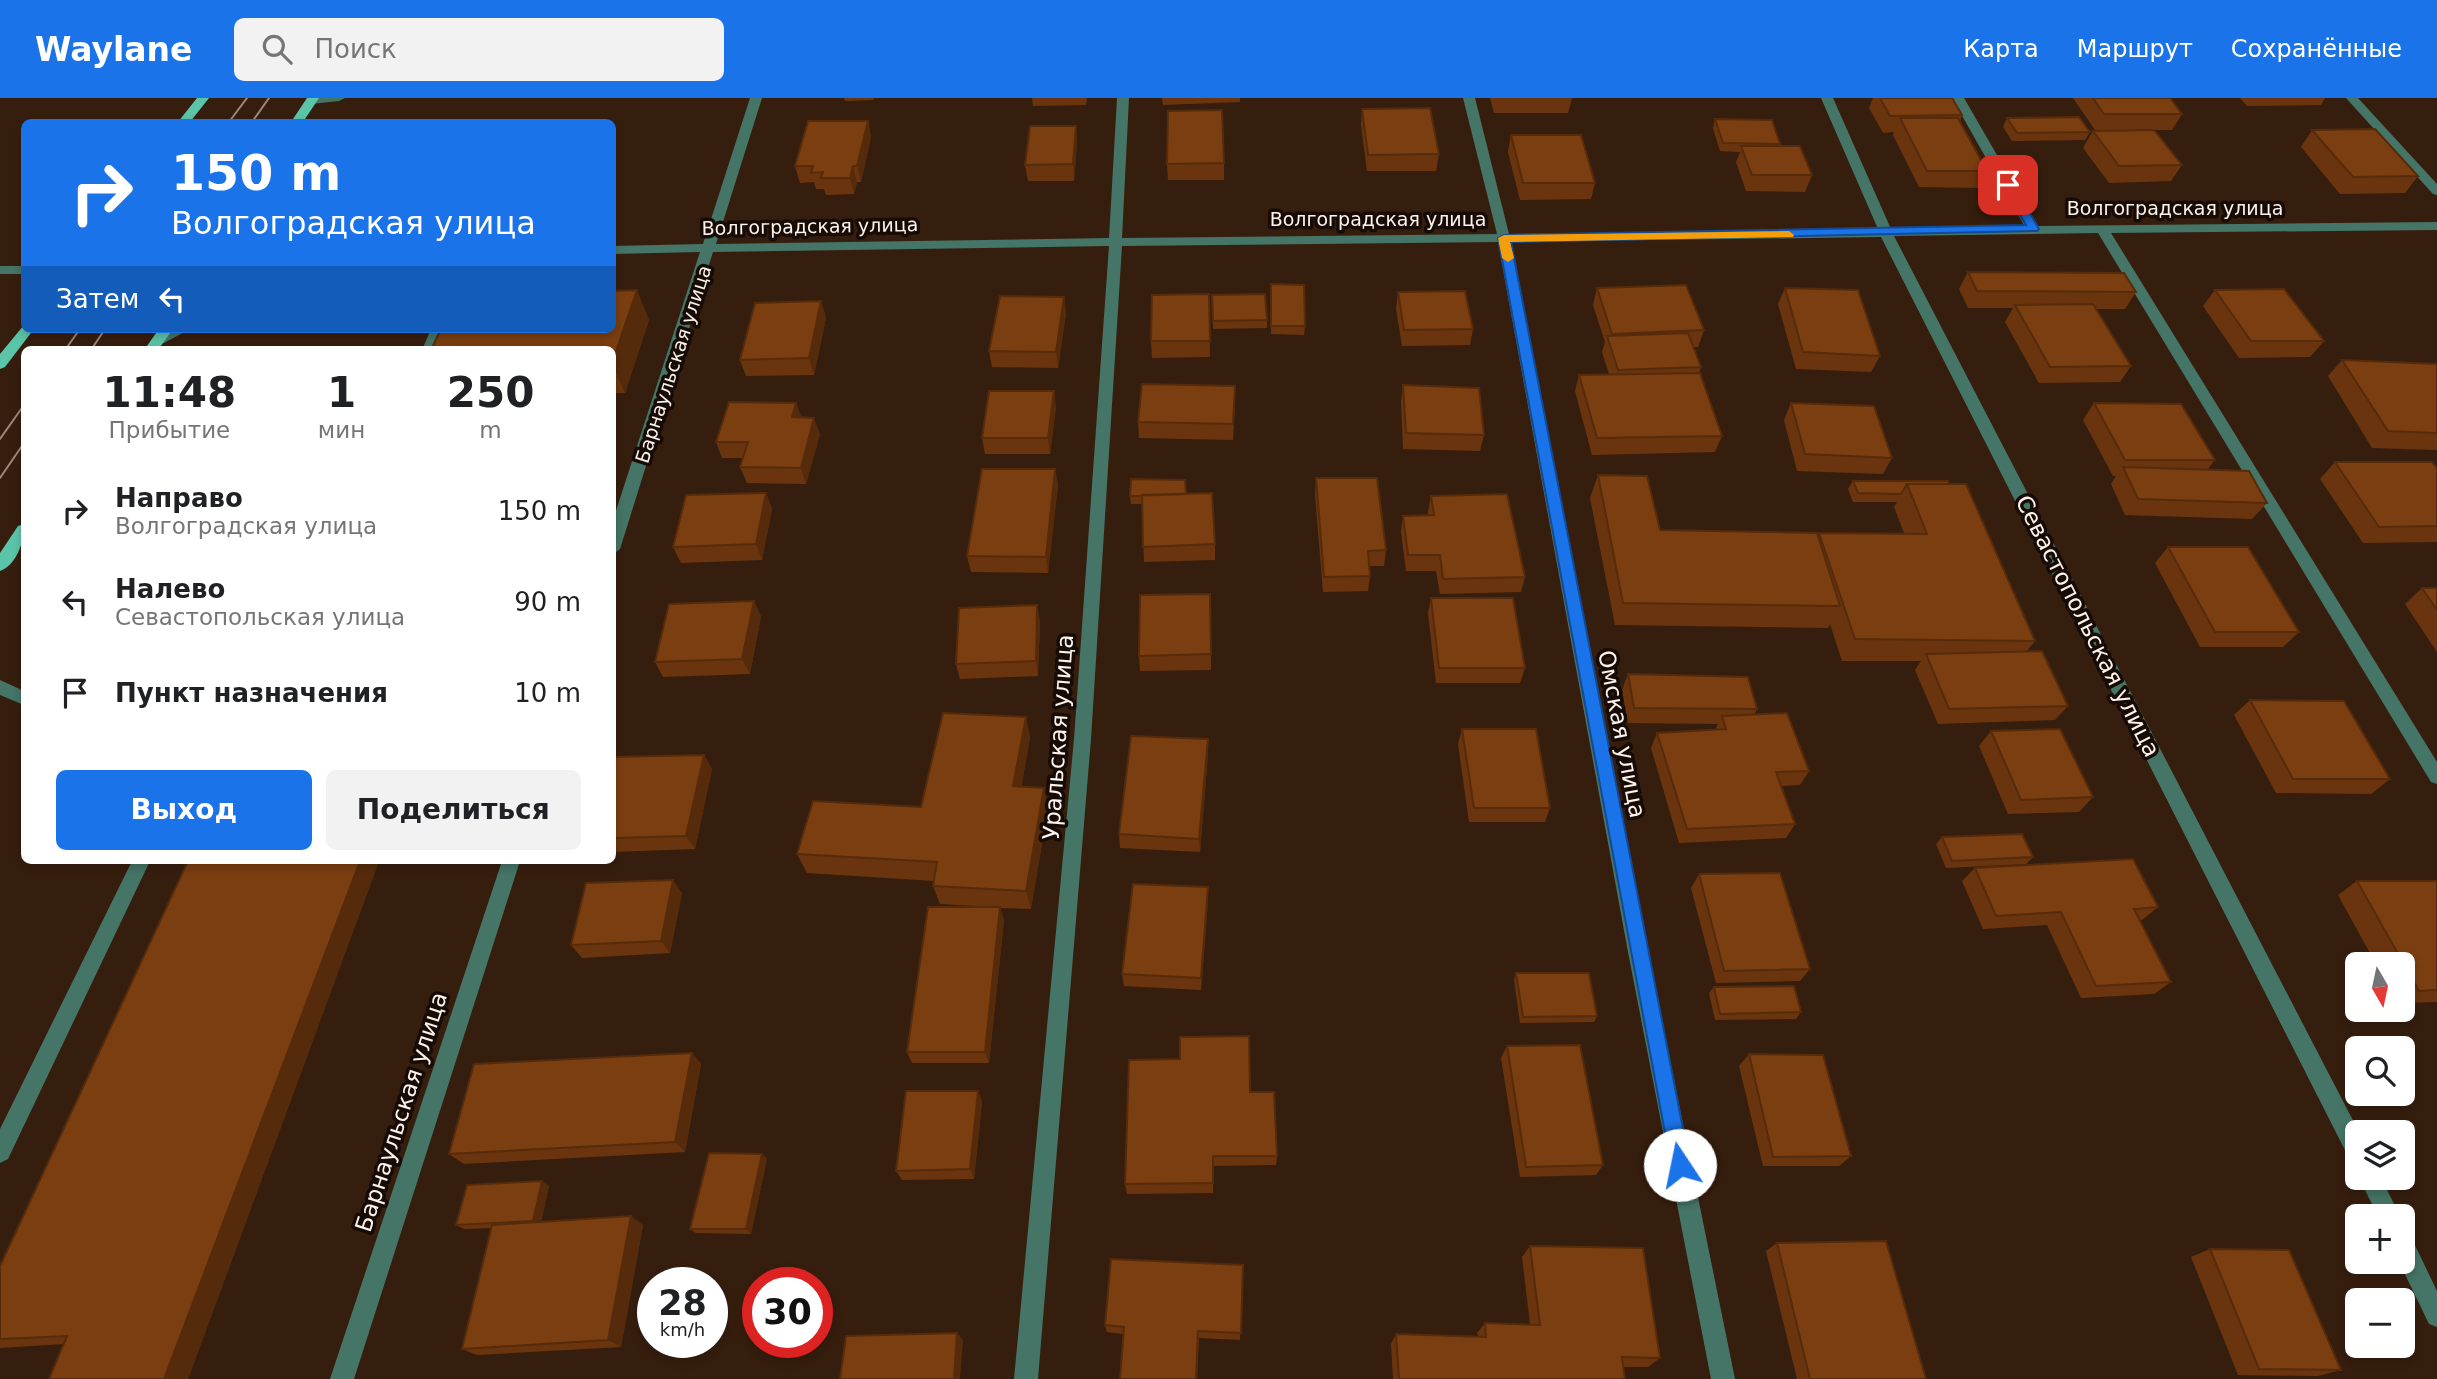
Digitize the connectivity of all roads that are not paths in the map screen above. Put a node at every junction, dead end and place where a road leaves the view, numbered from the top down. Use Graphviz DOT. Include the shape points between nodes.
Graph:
graph roads {
  1 [pos="203,98"];
  2 [pos="338,98"];
  3 [pos="756,98"];
  4 [pos="1123,98"];
  5 [pos="1469,98"];
  6 [pos="1827,98"];
  7 [pos="1958,98"];
  8 [pos="2352,98"];
  9 [pos="312,99"];
  10 [pos="186,119"];
  11 [pos="300,119"];
  12 [pos="2437,191"];
  13 [pos="2437,226"];
  14 [pos="2101,228"];
  15 [pos="2033,229"];
  16 [pos="1886,233"];
  17 [pos="1504,238"];
  18 [pos="1116,240"];
  19 [pos="711,247"];
  20 [pos="616,250"];
  21 [pos="0,270"];
  22 [pos="21,270"];
  23 [pos="24,333"];
  24 [pos="0,365"];
  25 [pos="21,534"];
  26 [pos="616,537"];
  27 [pos="0,565"];
  28 [pos="0,687"];
  29 [pos="21,697"];
  30 [pos="2437,777"];
  31 [pos="140,864"];
  32 [pos="510,864"];
  33 [pos="2345,1128"];
  34 [pos="0,1152"];
  35 [pos="2415,1270"];
  36 [pos="2437,1316"];
  37 [pos="342,1379"];
  38 [pos="1026,1379"];
  39 [pos="1723,1379"];
  1 -- 10 [label="main road"];
  2 -- 9 [label="street"];
  3 -- 19 [label="street, Барнаульская улица"];
  4 -- 18 [label="street, Уральская улица"];
  5 -- 17 [label="street, Омская улица"];
  6 -- 16 [label="street, Севастопольская улица"];
  7 -- 15 [label="street"];
  8 -- 12 [label="street"];
  9 -- 11 [label="main road"];
  13 -- 14 [label="street, Волгоградская улица"];
  14 -- 15 [label="street, Волгоградская улица"];
  14 -- 30 [label="street"];
  15 -- 16 [label="street, Волгоградская улица"];
  16 -- 17 [label="street, Волгоградская улица"];
  16 -- 33 [label="street, Севастопольская улица"];
  17 -- 18 [label="street, Волгоградская улица"];
  17 -- 39 [label="street, Омская улица"];
  18 -- 19 [label="street, Волгоградская улица"];
  18 -- 38 [label="street, Уральская улица" via="1069,931"];
  19 -- 20 [label="street, Волгоградская улица"];
  19 -- 26 [label="street, Барнаульская улица"];
  21 -- 22 [label="street"];
  23 -- 24 [label="main road"];
  25 -- 27 [label="main road"];
  28 -- 29 [label="street"];
  31 -- 34 [label="street"];
  32 -- 37 [label="street, Барнаульская улица"];
  35 -- 36 [label="street"];
}
